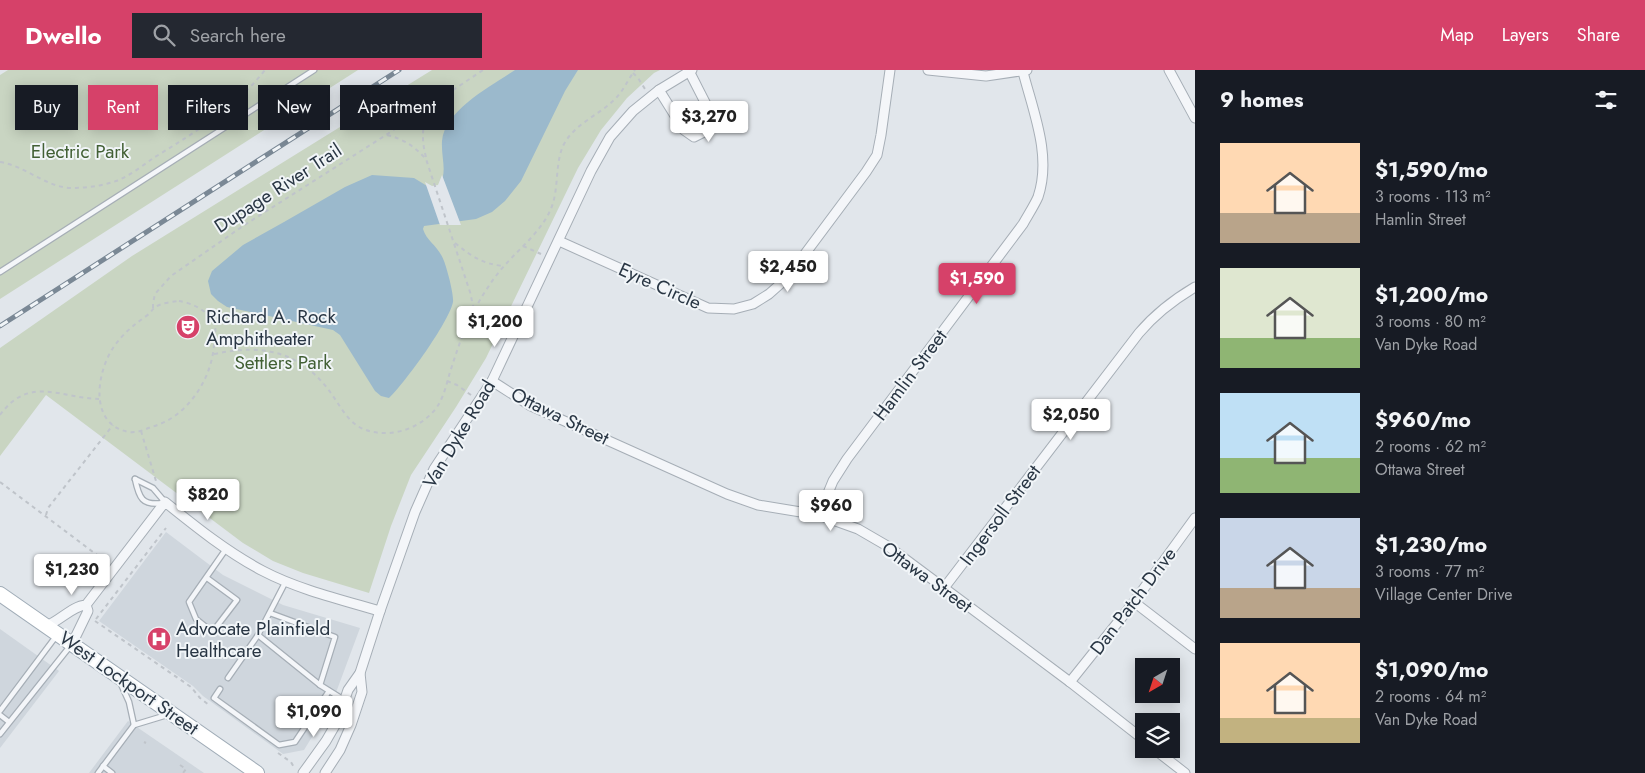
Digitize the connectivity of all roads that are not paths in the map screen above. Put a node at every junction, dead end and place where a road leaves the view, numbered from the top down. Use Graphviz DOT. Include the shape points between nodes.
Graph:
graph roads {
  1 [pos="314,70"];
  2 [pos="890,70"];
  3 [pos="928,70"];
  4 [pos="1169,70"];
  5 [pos="690,71"];
  6 [pos="1025,71"];
  7 [pos="659,90"];
  8 [pos="1195,118"];
  9 [pos="559,241"];
  10 [pos="0,272"];
  11 [pos="1195,287"];
  12 [pos="492,382"];
  13 [pos="165,502"];
  14 [pos="819,515"];
  15 [pos="1195,518"];
  16 [pos="226,549"];
  17 [pos="207,578"];
  18 [pos="286,580"];
  19 [pos="944,588"];
  20 [pos="0,594"];
  21 [pos="1134,602"];
  22 [pos="86,605"];
  23 [pos="380,611"];
  24 [pos="270,613"];
  25 [pos="46,626"];
  26 [pos="58,634"];
  27 [pos="258,635"];
  28 [pos="72,644"];
  29 [pos="1195,649"];
  30 [pos="360,673"];
  31 [pos="118,676"];
  32 [pos="228,678"];
  33 [pos="1070,682"];
  34 [pos="320,685"];
  35 [pos="220,689"];
  36 [pos="329,691"];
  37 [pos="344,700"];
  38 [pos="0,711"];
  39 [pos="173,713"];
  40 [pos="0,715"];
  41 [pos="9,722"];
  42 [pos="134,725"];
  43 [pos="1135,733"];
  44 [pos="0,734"];
  45 [pos="1166,758"];
  46 [pos="103,766"];
  47 [pos="98,773"];
  48 [pos="112,773"];
  49 [pos="257,773"];
  50 [pos="303,773"];
  51 [pos="325,773"];
  52 [pos="1186,773"];
  1 -- 10 [label="lane"];
  2 -- 9 [label="street, Eyre Circle" via="877,155 787,278 753,304 734,309 708,308"];
  3 -- 6 [label="street" via="986,76"];
  4 -- 8 [label="street"];
  5 -- 7 [label="street, Van Dyke Road"];
  5 -- 7 [label="street" via="710,112 710,124 704,132 694,137 684,130"];
  6 -- 14 [label="street, Hamlin Street" via="1041,143 1043,172 1038,197 1023,224 847,459 833,481"];
  7 -- 9 [label="street, Van Dyke Road" via="633,111 610,137"];
  9 -- 12 [label="street, Van Dyke Road"];
  11 -- 19 [label="street, Ingersoll Street" via="1154,316 1139,333"];
  12 -- 14 [label="street, Ottawa Street" via="532,406 727,494 758,505"];
  12 -- 23 [label="street, Van Dyke Road" via="434,469"];
  13 -- 13 [label="lane" via="153,488 135,479 138,493 144,501 151,505"];
  13 -- 16 [label="street"];
  13 -- 22 [label="street"];
  14 -- 19 [label="street, Ottawa Street" via="858,529 889,547"];
  15 -- 21 [label="street, Dan Patch Drive"];
  16 -- 17 [label="lane"];
  16 -- 18 [label="street" via="265,572"];
  17 -- 17 [label="lane" via="189,602 196,619 211,631 237,600"];
  18 -- 23 [label="street"];
  18 -- 24 [label="lane"];
  19 -- 33 [label="street, Ottawa Street"];
  20 -- 25 [label="main road, West Lockport Street"];
  21 -- 29 [label="street"];
  21 -- 33 [label="street, Dan Patch Drive"];
  22 -- 25 [label="street" via="78,606"];
  22 -- 28 [label="street" via="88,612"];
  23 -- 30 [label="street, Van Dyke Road"];
  24 -- 27 [label="lane"];
  24 -- 34 [label="lane" via="334,637"];
  25 -- 26 [label="main road, West Lockport Street"];
  26 -- 28 [label="main road, West Lockport Street"];
  26 -- 38 [label="lane"];
  27 -- 32 [label="lane"];
  27 -- 34 [label="lane"];
  28 -- 31 [label="main road, West Lockport Street"];
  28 -- 41 [label="lane"];
  30 -- 37 [label="street, Van Dyke Road"];
  30 -- 51 [label="street, Van Dyke Road" via="362,692 351,725"];
  31 -- 39 [label="main road, West Lockport Street"];
  31 -- 42 [label="lane"];
  33 -- 43 [label="street, Ottawa Street"];
  34 -- 36 [label="lane"];
  35 -- 36 [label="lane" via="214,698 279,745 295,742"];
  36 -- 37 [label="lane"];
  37 -- 50 [label="street, Van Dyke Road" via="337,722"];
  39 -- 42 [label="lane"];
  39 -- 49 [label="main road, West Lockport Street"];
  40 -- 41 [label="lane"];
  41 -- 44 [label="lane"];
  42 -- 46 [label="lane"];
  45 -- 52 [label="street"];
  46 -- 47 [label="lane"];
  46 -- 48 [label="lane"];
}
